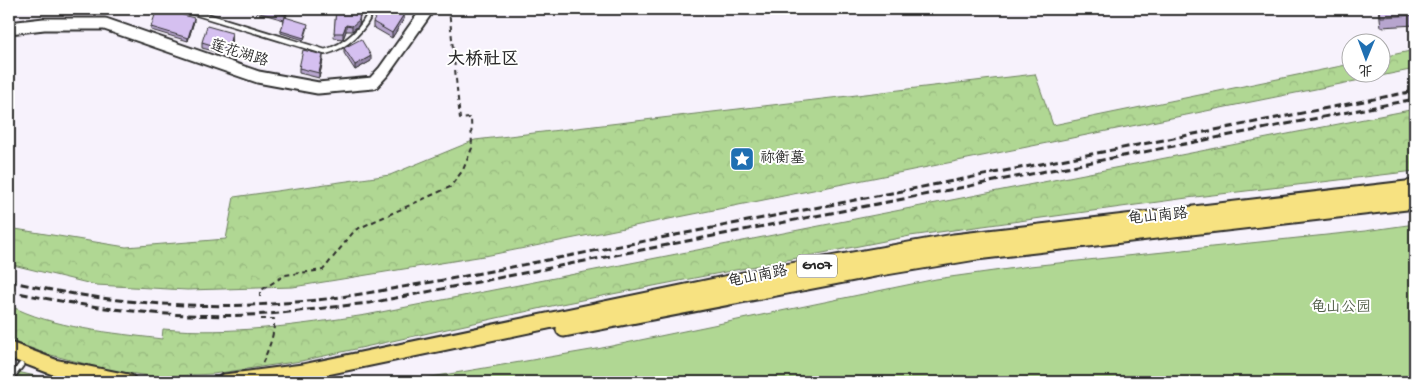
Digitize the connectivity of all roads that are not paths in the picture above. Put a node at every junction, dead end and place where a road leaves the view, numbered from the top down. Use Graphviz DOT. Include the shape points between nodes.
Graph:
graph roads {
  1 [pos="184,9"];
  2 [pos="372,9"];
  3 [pos="428,9"];
  4 [pos="9,28"];
  5 [pos="1415,188"];
  6 [pos="1415,201"];
  7 [pos="9,350"];
  8 [pos="15,363"];
  9 [pos="9,382"];
  10 [pos="85,382"];
  11 [pos="128,382"];
  12 [pos="225,382"];
  13 [pos="283,382"];
  14 [pos="594,382"];
  15 [pos="670,382"];
  1 -- 2 [label="lane" via="325,52 338,48 354,36"];
  3 -- 4 [label="street, 莲花湖路" via="373,82 318,88 258,77 105,24 44,24"];
  5 -- 12 [label="highway, 龟山南路 / G107" via="954,242 763,276 418,350 303,372"];
  6 -- 13 [label="highway, 龟山南路 / G107" via="966,254"];
  7 -- 11 [label="highway" via="54,366"];
  8 -- 9 [label="lane"];
  8 -- 10 [label="highway"];
  14 -- 15 [label="lane"];
}
